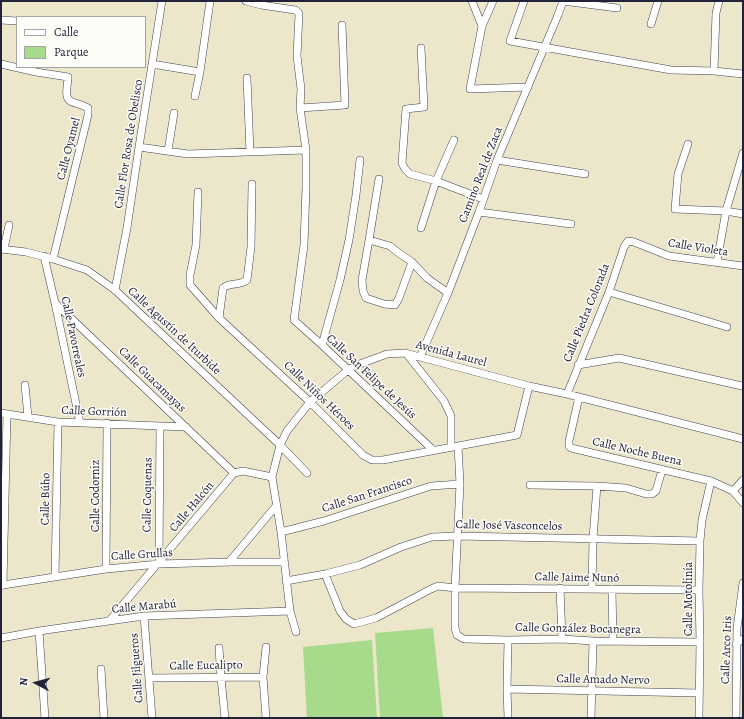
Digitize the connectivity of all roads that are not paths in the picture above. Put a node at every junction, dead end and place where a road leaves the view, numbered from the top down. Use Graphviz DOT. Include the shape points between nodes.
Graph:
graph roads {
  1 [pos="162,1"];
  2 [pos="210,1"];
  3 [pos="246,1"];
  4 [pos="472,1"];
  5 [pos="493,1"];
  6 [pos="524,1"];
  7 [pos="563,1"];
  8 [pos="658,1"];
  9 [pos="719,1"];
  10 [pos="617,8"];
  11 [pos="1,20"];
  12 [pos="16,20"];
  13 [pos="652,24"];
  14 [pos="342,25"];
  15 [pos="482,26"];
  16 [pos="544,47"];
  17 [pos="421,48"];
  18 [pos="1,64"];
  19 [pos="152,64"];
  20 [pos="16,67"];
  21 [pos="18,68"];
  22 [pos="714,71"];
  23 [pos="200,72"];
  24 [pos="743,74"];
  25 [pos="247,78"];
  26 [pos="528,87"];
  27 [pos="195,96"];
  28 [pos="300,108"];
  29 [pos="174,113"];
  30 [pos="454,140"];
  31 [pos="688,144"];
  32 [pos="139,147"];
  33 [pos="306,150"];
  34 [pos="168,151"];
  35 [pos="250,152"];
  36 [pos="743,153"];
  37 [pos="360,160"];
  38 [pos="497,160"];
  39 [pos="585,174"];
  40 [pos="379,178"];
  41 [pos="436,181"];
  42 [pos="252,184"];
  43 [pos="198,192"];
  44 [pos="484,199"];
  45 [pos="726,211"];
  46 [pos="479,212"];
  47 [pos="743,214"];
  48 [pos="571,224"];
  49 [pos="9,225"];
  50 [pos="421,228"];
  51 [pos="369,240"];
  52 [pos="628,241"];
  53 [pos="2,249"];
  54 [pos="44,256"];
  55 [pos="53,258"];
  56 [pos="412,262"];
  57 [pos="717,262"];
  58 [pos="743,266"];
  59 [pos="115,290"];
  60 [pos="609,292"];
  61 [pos="448,293"];
  62 [pos="55,303"];
  63 [pos="219,318"];
  64 [pos="728,327"];
  65 [pos="322,345"];
  66 [pos="405,353"];
  67 [pos="420,357"];
  68 [pos="578,365"];
  69 [pos="348,370"];
  70 [pos="25,385"];
  71 [pos="529,386"];
  72 [pos="742,386"];
  73 [pos="567,394"];
  74 [pos="579,397"];
  75 [pos="310,402"];
  76 [pos="4,413"];
  77 [pos="28,417"];
  78 [pos="58,422"];
  79 [pos="80,423"];
  80 [pos="107,423"];
  81 [pos="160,426"];
  82 [pos="186,427"];
  83 [pos="743,439"];
  84 [pos="280,445"];
  85 [pos="454,447"];
  86 [pos="433,450"];
  87 [pos="662,470"];
  88 [pos="234,473"];
  89 [pos="307,473"];
  90 [pos="272,477"];
  91 [pos="743,480"];
  92 [pos="711,481"];
  93 [pos="460,484"];
  94 [pos="530,485"];
  95 [pos="597,486"];
  96 [pos="733,490"];
  97 [pos="743,503"];
  98 [pos="276,506"];
  99 [pos="281,532"];
  100 [pos="457,536"];
  101 [pos="593,538"];
  102 [pos="700,541"];
  103 [pos="229,562"];
  104 [pos="284,562"];
  105 [pos="159,564"];
  106 [pos="106,569"];
  107 [pos="325,574"];
  108 [pos="55,577"];
  109 [pos="286,581"];
  110 [pos="743,583"];
  111 [pos="2,586"];
  112 [pos="455,588"];
  113 [pos="560,588"];
  114 [pos="592,589"];
  115 [pos="612,589"];
  116 [pos="699,590"];
  117 [pos="290,611"];
  118 [pos="144,616"];
  119 [pos="110,620"];
  120 [pos="39,631"];
  121 [pos="296,632"];
  122 [pos="1,638"];
  123 [pos="562,638"];
  124 [pos="508,640"];
  125 [pos="743,640"];
  126 [pos="592,641"];
  127 [pos="613,641"];
  128 [pos="700,642"];
  129 [pos="736,644"];
  130 [pos="266,647"];
  131 [pos="219,648"];
  132 [pos="101,669"];
  133 [pos="263,677"];
  134 [pos="149,678"];
  135 [pos="221,678"];
  136 [pos="507,689"];
  137 [pos="591,690"];
  138 [pos="699,693"];
  139 [pos="740,707"];
  140 [pos="45,718"];
  141 [pos="104,718"];
  142 [pos="152,718"];
  143 [pos="225,718"];
  144 [pos="266,718"];
  145 [pos="508,718"];
  146 [pos="591,718"];
  147 [pos="699,718"];
  148 [pos="736,718"];
  1 -- 19 [label="street, Calle Flor Rosa de Obelisco"];
  2 -- 23 [label="street"];
  3 -- 28 [label="street" via="298,12"];
  4 -- 15 [label="street"];
  5 -- 15 [label="street"];
  6 -- 16 [label="street" via="510,41"];
  7 -- 10 [label="street"];
  7 -- 16 [label="street, Camino Real de Zaca"];
  8 -- 13 [label="street"];
  9 -- 22 [label="street" via="716,13"];
  11 -- 12 [label="street"];
  14 -- 28 [label="street" via="345,105"];
  15 -- 26 [label="street" via="470,89"];
  16 -- 22 [label="street" via="671,70"];
  16 -- 26 [label="street, Camino Real de Zaca"];
  17 -- 41 [label="street" via="424,107 406,109 402,163 410,174"];
  18 -- 20 [label="street, Calle Oyamel"];
  19 -- 23 [label="street"];
  19 -- 32 [label="street, Calle Flor Rosa de Obelisco"];
  21 -- 55 [label="street, Calle Oyamel" via="68,77 67,96 70,101 88,108"];
  22 -- 24 [label="street"];
  23 -- 27 [label="street"];
  25 -- 35 [label="street"];
  26 -- 38 [label="street, Camino Real de Zaca"];
  28 -- 33 [label="street"];
  29 -- 34 [label="street"];
  30 -- 41 [label="street"];
  31 -- 45 [label="street" via="678,174 675,209"];
  32 -- 34 [label="street"];
  32 -- 59 [label="street, Calle Flor Rosa de Obelisco"];
  33 -- 35 [label="street"];
  33 -- 65 [label="street, Calle San Felipe de Jesús" via="304,245 294,320"];
  34 -- 35 [label="street" via="188,154"];
  36 -- 45 [label="street"];
  37 -- 65 [label="street" via="350,240"];
  38 -- 39 [label="street"];
  38 -- 44 [label="street, Camino Real de Zaca"];
  40 -- 51 [label="street"];
  41 -- 44 [label="street"];
  41 -- 50 [label="street"];
  42 -- 63 [label="street" via="251,247 247,280 223,288"];
  43 -- 63 [label="street, Calle Niños Héroes" via="196,245 190,285"];
  44 -- 46 [label="street, Camino Real de Zaca"];
  45 -- 47 [label="street"];
  45 -- 57 [label="street"];
  46 -- 48 [label="street"];
  46 -- 61 [label="street, Camino Real de Zaca"];
  49 -- 53 [label="street"];
  51 -- 56 [label="street" via="390,246"];
  51 -- 56 [label="street" via="362,280 366,298 395,305"];
  52 -- 57 [label="street, Calle Violeta" via="669,256"];
  52 -- 60 [label="street, Calle Piedra Colorada"];
  53 -- 54 [label="street, Calle Agustín de Iturbide"];
  54 -- 55 [label="street, Calle Agustín de Iturbide"];
  54 -- 62 [label="street, Calle Pavorreales"];
  55 -- 59 [label="street, Calle Agustín de Iturbide" via="87,270"];
  56 -- 61 [label="street" via="427,278"];
  57 -- 58 [label="street, Calle Violeta"];
  59 -- 84 [label="street, Calle Agustín de Iturbide"];
  60 -- 64 [label="street"];
  60 -- 68 [label="street, Calle Piedra Colorada"];
  61 -- 67 [label="street, Camino Real de Zaca"];
  62 -- 79 [label="street, Calle Pavorreales"];
  62 -- 82 [label="street, Calle Guacamayas"];
  63 -- 75 [label="street, Calle Niños Héroes"];
  65 -- 69 [label="street, Calle San Felipe de Jesús"];
  66 -- 67 [label="street, Avenida Laurel"];
  66 -- 69 [label="street, Avenida Laurel" via="387,354"];
  66 -- 85 [label="street" via="444,401 451,416"];
  67 -- 71 [label="street, Avenida Laurel"];
  68 -- 72 [label="street" via="619,358"];
  68 -- 73 [label="street, Calle Piedra Colorada"];
  69 -- 75 [label="street, Avenida Laurel"];
  69 -- 86 [label="street, Calle San Felipe de Jesús"];
  70 -- 77 [label="street"];
  71 -- 73 [label="street, Avenida Laurel"];
  71 -- 85 [label="street, Calle Niños Héroes" via="517,435"];
  73 -- 74 [label="street, Avenida Laurel"];
  74 -- 83 [label="street, Avenida Laurel"];
  74 -- 87 [label="street, Calle Noche Buena" via="569,441 571,448"];
  75 -- 84 [label="street, Avenida Laurel" via="287,431"];
  75 -- 86 [label="street, Calle Niños Héroes" via="363,455 372,460"];
  76 -- 77 [label="street, Calle Gorrión"];
  76 -- 111 [label="street"];
  77 -- 78 [label="street, Calle Gorrión"];
  78 -- 79 [label="street, Calle Gorrión"];
  78 -- 108 [label="street, Calle Búho"];
  79 -- 80 [label="street, Calle Gorrión"];
  80 -- 81 [label="street, Calle Gorrión"];
  80 -- 106 [label="street, Calle Codorniz"];
  81 -- 82 [label="street, Calle Gorrión"];
  81 -- 105 [label="street, Calle Coquenas"];
  82 -- 88 [label="street, Calle Guacamayas"];
  84 -- 89 [label="street, Calle Agustín de Iturbide"];
  84 -- 90 [label="street, Avenida Laurel"];
  85 -- 86 [label="street, Calle Niños Héroes"];
  85 -- 93 [label="street"];
  87 -- 92 [label="street, Calle Noche Buena"];
  87 -- 95 [label="street" via="656,491 652,494 626,488"];
  88 -- 90 [label="street" via="243,471"];
  88 -- 105 [label="street, Calle Halcón"];
  90 -- 98 [label="street, Avenida Laurel"];
  91 -- 96 [label="street"];
  92 -- 96 [label="street, Calle Noche Buena"];
  92 -- 102 [label="street, Calle Motolinía"];
  93 -- 99 [label="street, Calle San Francisco" via="431,486 324,521"];
  93 -- 100 [label="street"];
  94 -- 95 [label="street"];
  95 -- 101 [label="street"];
  96 -- 97 [label="street"];
  98 -- 99 [label="street, Avenida Laurel"];
  98 -- 103 [label="street"];
  99 -- 104 [label="street, Avenida Laurel"];
  100 -- 101 [label="street, Calle José Vasconcelos"];
  100 -- 107 [label="street, Calle José Vasconcelos" via="432,537 360,565"];
  100 -- 112 [label="street"];
  101 -- 102 [label="street, Calle José Vasconcelos"];
  101 -- 114 [label="street"];
  102 -- 116 [label="street, Calle Motolinía"];
  103 -- 104 [label="street, Calle Grullas"];
  103 -- 105 [label="street, Calle Grullas"];
  104 -- 109 [label="street, Avenida Laurel"];
  105 -- 106 [label="street, Calle Grullas"];
  105 -- 119 [label="street, Calle Halcón"];
  106 -- 108 [label="street, Calle Grullas"];
  107 -- 109 [label="street, Calle José Vasconcelos"];
  107 -- 112 [label="street" via="340,611 354,624 376,618 438,586"];
  108 -- 111 [label="street, Calle Grullas"];
  109 -- 117 [label="street, Avenida Laurel"];
  110 -- 129 [label="street, Calle Arco Iris"];
  112 -- 113 [label="street, Calle Jaime Nunó"];
  112 -- 124 [label="street, Calle González Bocanegra" via="457,635 464,639"];
  113 -- 114 [label="street, Calle Jaime Nunó"];
  113 -- 123 [label="street"];
  114 -- 115 [label="street, Calle Jaime Nunó"];
  115 -- 116 [label="street, Calle Jaime Nunó"];
  115 -- 127 [label="street"];
  116 -- 128 [label="street, Calle Motolinía"];
  117 -- 118 [label="street, Calle Marabú"];
  117 -- 121 [label="street, Avenida Laurel"];
  118 -- 119 [label="street, Calle Marabú"];
  118 -- 134 [label="street, Calle Jilgueros"];
  119 -- 120 [label="street, Calle Marabú"];
  120 -- 122 [label="street, Calle Marabú"];
  120 -- 140 [label="street"];
  123 -- 124 [label="street, Calle González Bocanegra"];
  123 -- 126 [label="street, Calle González Bocanegra"];
  124 -- 136 [label="street"];
  125 -- 129 [label="street"];
  126 -- 127 [label="street, Calle González Bocanegra"];
  126 -- 137 [label="street"];
  127 -- 128 [label="street, Calle González Bocanegra"];
  128 -- 138 [label="street, Calle Motolinía"];
  129 -- 139 [label="street, Calle Arco Iris"];
  130 -- 133 [label="street"];
  131 -- 135 [label="street"];
  132 -- 141 [label="street"];
  133 -- 135 [label="street, Calle Eucalipto"];
  133 -- 144 [label="street"];
  134 -- 135 [label="street, Calle Eucalipto"];
  134 -- 142 [label="street, Calle Jilgueros"];
  135 -- 143 [label="street"];
  136 -- 137 [label="street, Calle Amado Nervo"];
  136 -- 145 [label="street"];
  137 -- 138 [label="street, Calle Amado Nervo"];
  137 -- 146 [label="street"];
  138 -- 147 [label="street, Calle Motolinía"];
  139 -- 148 [label="street, Calle Arco Iris"];
}
